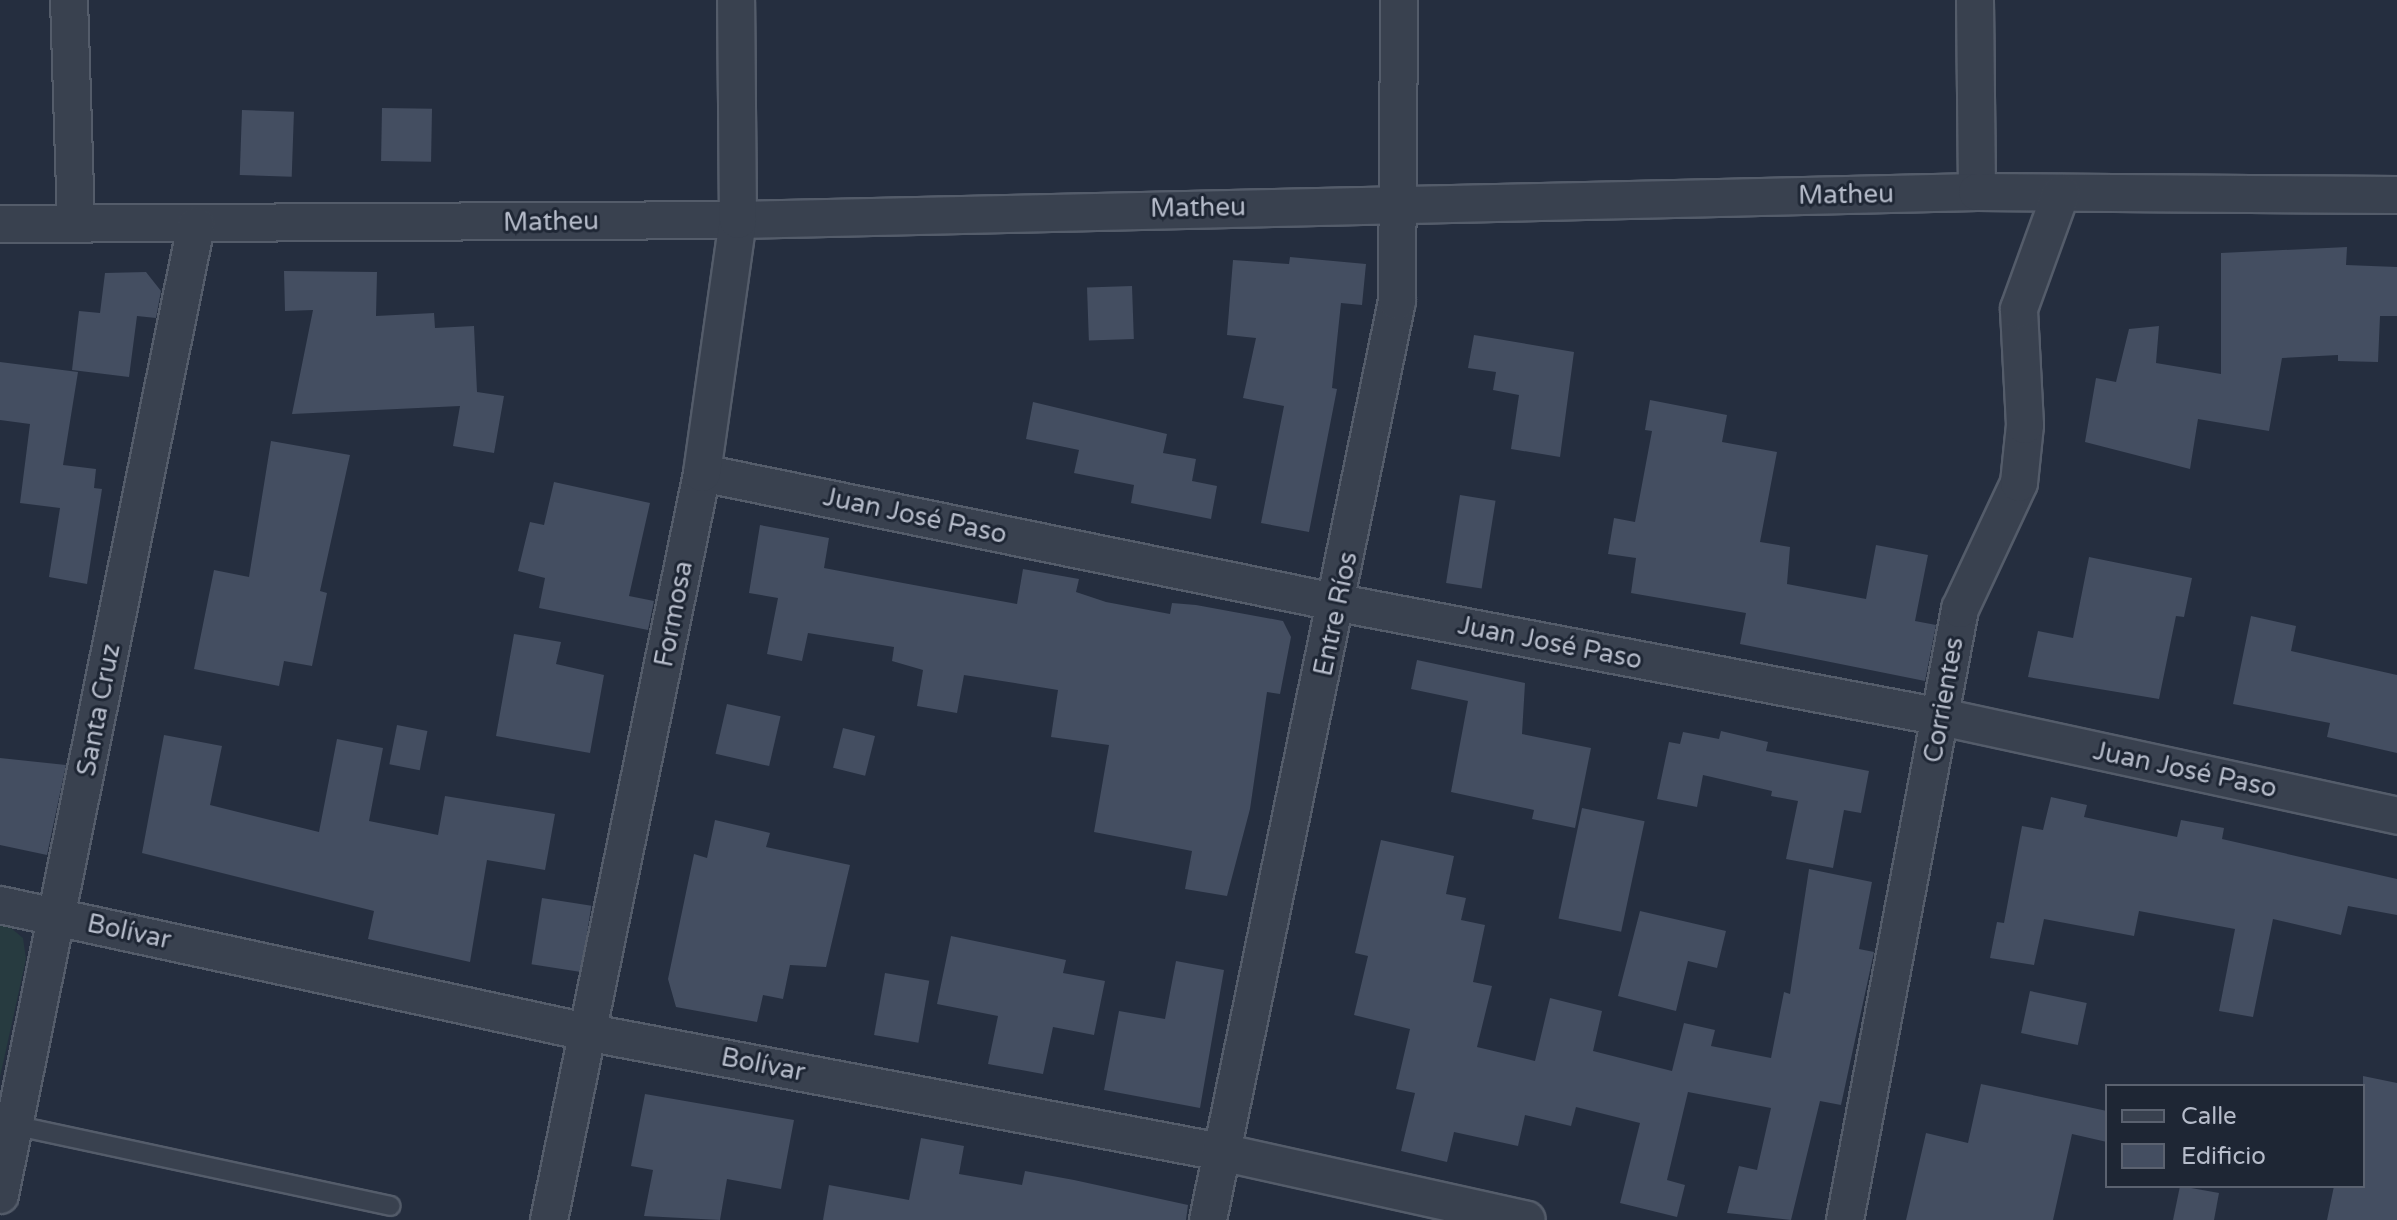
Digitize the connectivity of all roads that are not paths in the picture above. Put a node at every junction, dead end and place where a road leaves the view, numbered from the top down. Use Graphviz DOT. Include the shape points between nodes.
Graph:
graph roads {
  1 [pos="69,0"];
  2 [pos="736,0"];
  3 [pos="1399,0"];
  4 [pos="1975,0"];
  5 [pos="1977,192"];
  6 [pos="2061,193"];
  7 [pos="2397,195"];
  8 [pos="1402,203"];
  9 [pos="738,220"];
  10 [pos="76,223"];
  11 [pos="0,224"];
  12 [pos="196,226"];
  13 [pos="702,473"];
  14 [pos="1339,603"];
  15 [pos="1941,717"];
  16 [pos="2397,816"];
  17 [pos="0,905"];
  18 [pos="58,916"];
  19 [pos="591,1033"];
  20 [pos="13,1125"];
  21 [pos="1221,1152"];
  22 [pos="0,1195"];
  23 [pos="390,1206"];
  24 [pos="549,1220"];
  25 [pos="1208,1220"];
  26 [pos="1527,1220"];
  27 [pos="1845,1220"];
  1 -- 10 [label="street"];
  2 -- 9 [label="street, Formosa"];
  3 -- 8 [label="street, Entre Ríos"];
  4 -- 5 [label="street"];
  5 -- 6 [label="street, Matheu"];
  5 -- 8 [label="street, Matheu"];
  6 -- 7 [label="street, Matheu"];
  6 -- 15 [label="street, Corrientes" via="2019,309 2025,425 2019,483 1960,609"];
  8 -- 9 [label="street, Matheu"];
  8 -- 14 [label="street, Entre Ríos" via="1397,301"];
  9 -- 12 [label="street, Matheu"];
  9 -- 13 [label="street, Formosa"];
  10 -- 11 [label="street, Matheu"];
  10 -- 12 [label="street, Matheu"];
  12 -- 18 [label="street, Santa Cruz"];
  13 -- 14 [label="street, Juan José Paso"];
  13 -- 19 [label="street, Formosa"];
  14 -- 15 [label="street, Juan José Paso"];
  14 -- 21 [label="street, Entre Ríos"];
  15 -- 16 [label="street, Juan José Paso"];
  15 -- 27 [label="street, Corrientes"];
  17 -- 18 [label="street, Bolívar"];
  18 -- 19 [label="street, Bolívar"];
  18 -- 20 [label="street, Santa Cruz"];
  19 -- 21 [label="street, Bolívar"];
  19 -- 24 [label="street, Formosa"];
  20 -- 22 [label="street, Santa Cruz"];
  20 -- 23 [label="lane"];
  21 -- 25 [label="street, Entre Ríos"];
  21 -- 26 [label="street, Bolívar"];
}
